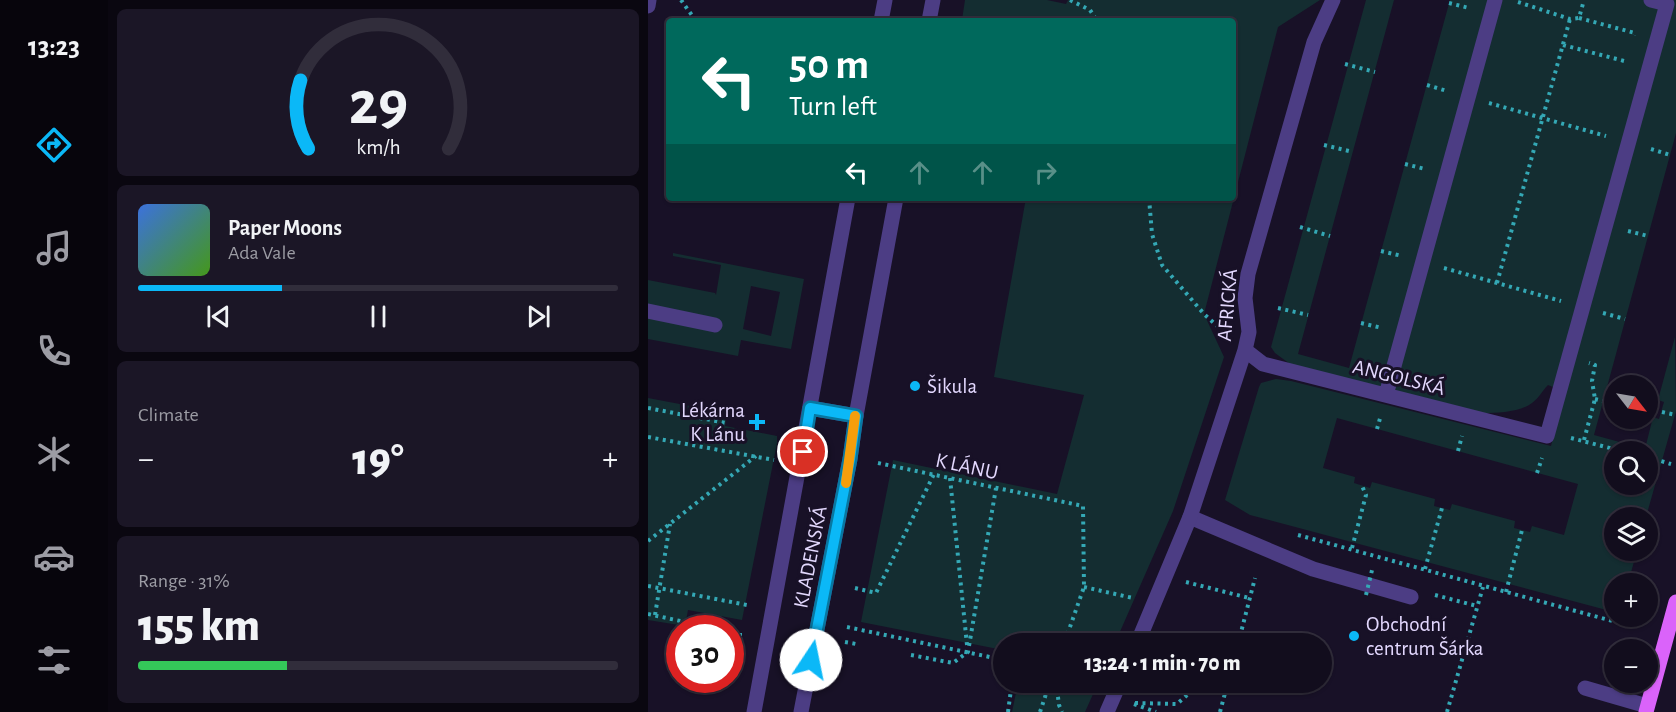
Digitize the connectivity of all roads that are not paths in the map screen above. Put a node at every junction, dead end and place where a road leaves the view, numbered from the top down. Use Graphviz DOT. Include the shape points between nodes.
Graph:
graph roads {
  1 [pos="649,0"];
  2 [pos="885,0"];
  3 [pos="933,0"];
  4 [pos="1333,0"];
  5 [pos="1495,0"];
  6 [pos="1651,0"];
  7 [pos="648,6"];
  8 [pos="882,18"];
  9 [pos="930,18"];
  10 [pos="848,201"];
  11 [pos="895,201"];
  12 [pos="648,311"];
  13 [pos="715,326"];
  14 [pos="1245,350"];
  15 [pos="1386,395"];
  16 [pos="810,408"];
  17 [pos="856,416"];
  18 [pos="1190,517"];
  19 [pos="1411,597"];
  20 [pos="1676,602"];
  21 [pos="1142,633"];
  22 [pos="1585,688"];
  23 [pos="1115,693"];
  24 [pos="1646,709"];
  25 [pos="754,712"];
  26 [pos="801,712"];
  27 [pos="1107,712"];
  1 -- 7 [label="street"];
  2 -- 8 [label="street"];
  3 -- 9 [label="street"];
  4 -- 14 [label="street, AFRICKÁ" via="1314,42 1248,274 1245,298 1249,332"];
  5 -- 15 [label="street"];
  6 -- 15 [label="street, ANGOLSKÁ" via="1667,4 1547,436"];
  10 -- 16 [label="street, KLADENSKÁ"];
  11 -- 17 [label="street, KLADENSKÁ"];
  12 -- 13 [label="street"];
  14 -- 15 [label="street, ANGOLSKÁ" via="1263,364"];
  14 -- 18 [label="street, AFRICKÁ"];
  16 -- 17 [label="street"];
  16 -- 25 [label="street, KLADENSKÁ"];
  17 -- 26 [label="street, KLADENSKÁ"];
  18 -- 19 [label="street" via="1313,569"];
  18 -- 21 [label="street, AFRICKÁ"];
  20 -- 24 [label="main road"];
  22 -- 24 [label="street"];
  23 -- 27 [label="street"];
}
